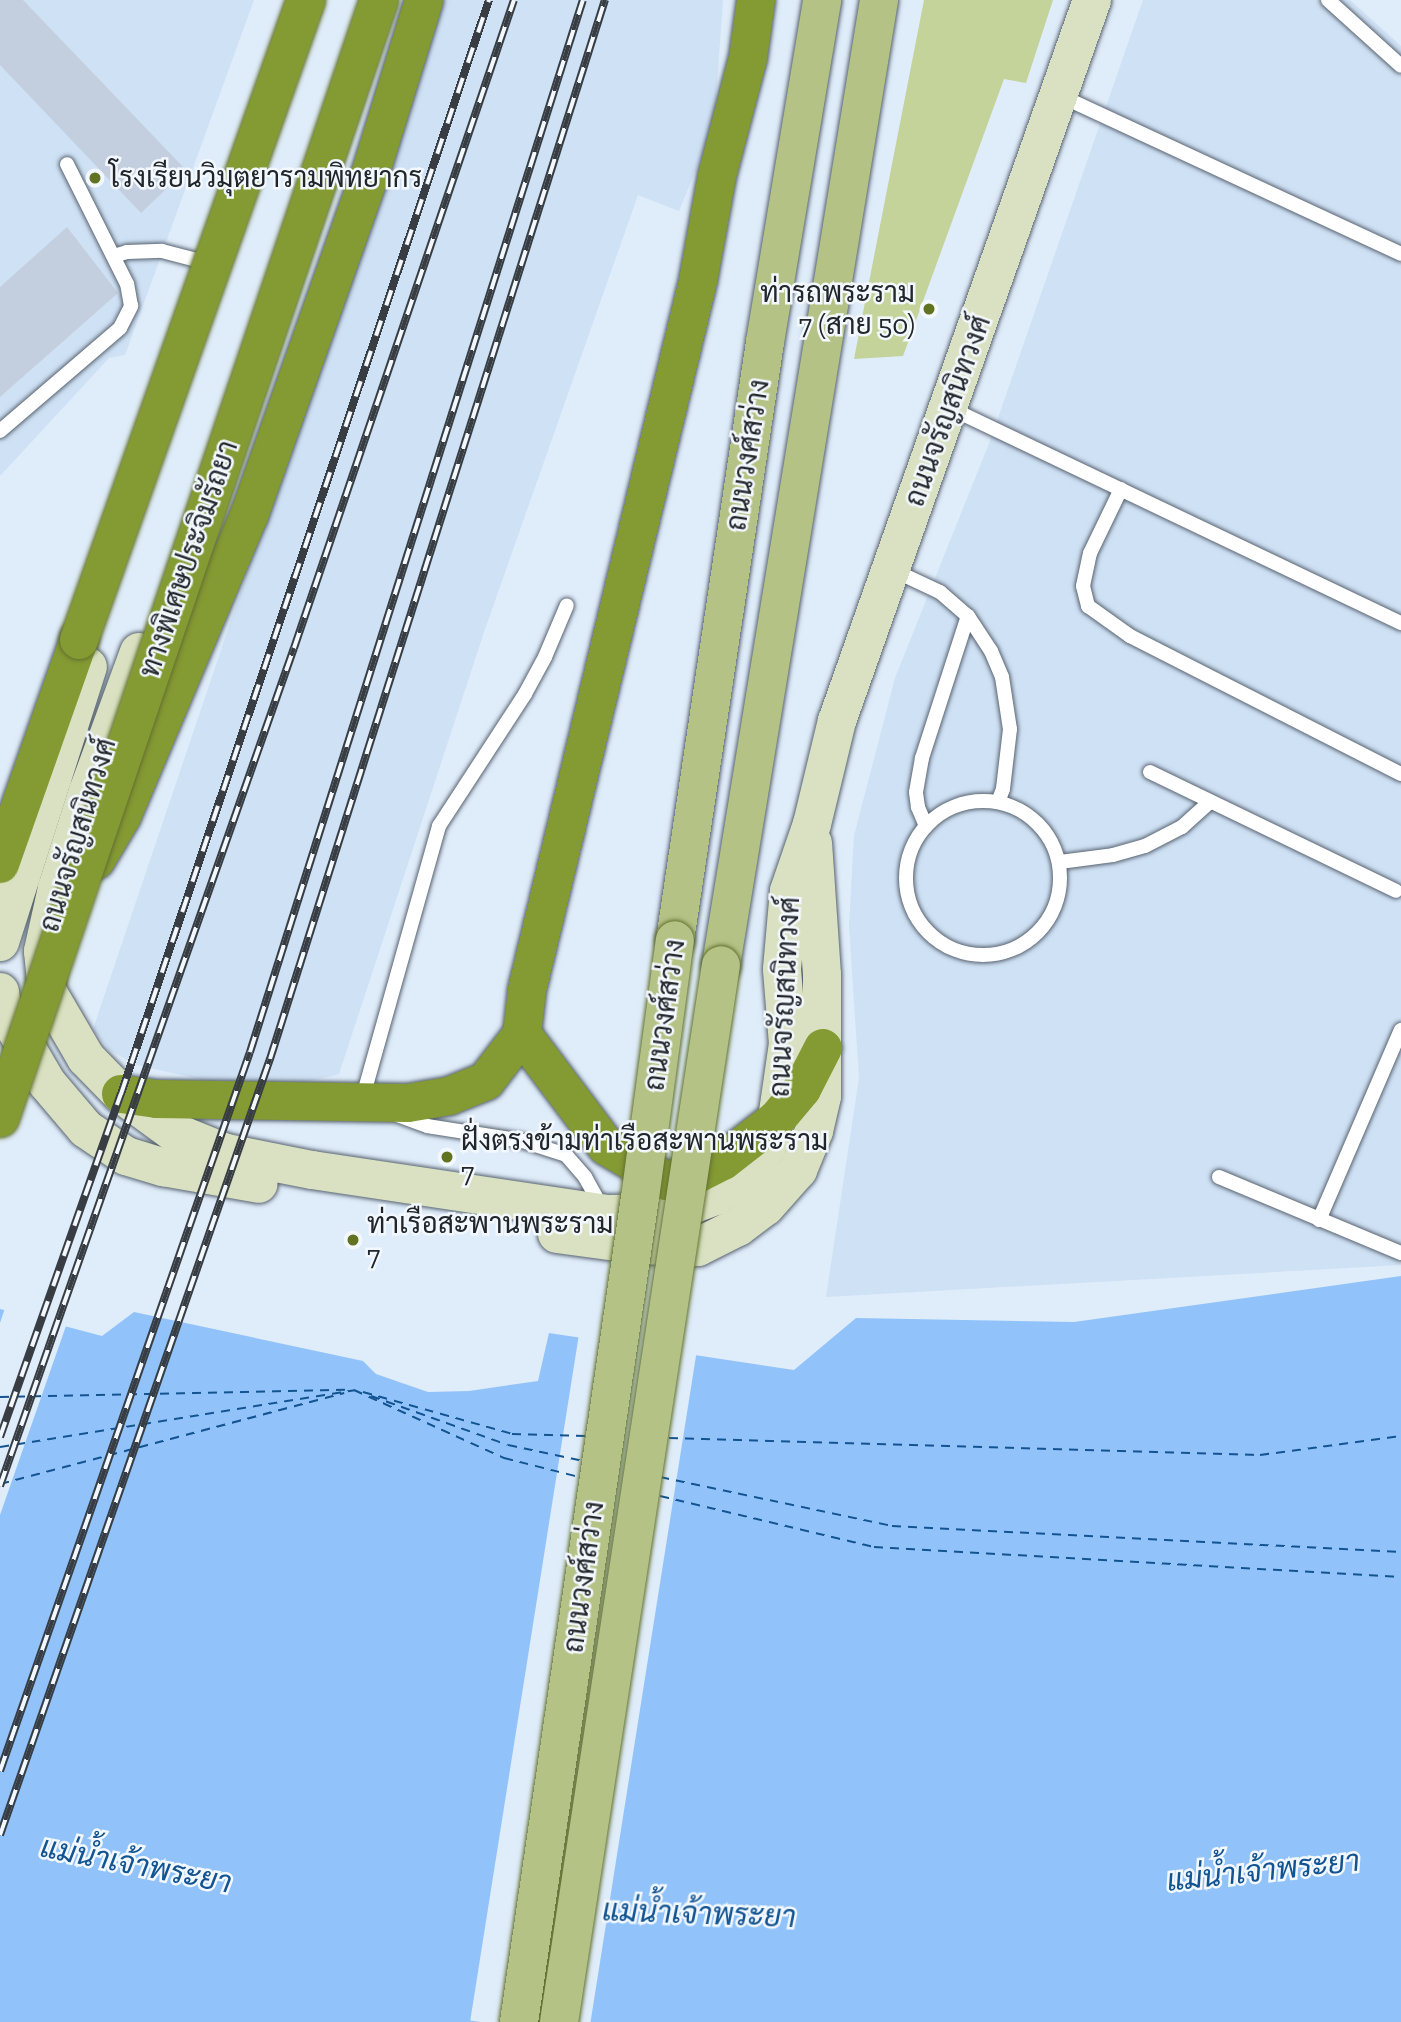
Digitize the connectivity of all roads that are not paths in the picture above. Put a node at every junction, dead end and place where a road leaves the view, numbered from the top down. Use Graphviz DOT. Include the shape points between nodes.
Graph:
graph roads {
  1 [pos="295,0"];
  2 [pos="306,0"];
  3 [pos="379,0"];
  4 [pos="389,0"];
  5 [pos="424,0"];
  6 [pos="756,0"];
  7 [pos="822,0"];
  8 [pos="879,0"];
  9 [pos="1092,0"];
  10 [pos="1328,0"];
  11 [pos="1401,66"];
  12 [pos="1060,95"];
  13 [pos="67,164"];
  14 [pos="1401,254"];
  15 [pos="114,256"];
  16 [pos="220,267"];
  17 [pos="949,408"];
  18 [pos="0,431"];
  19 [pos="1121,489"];
  20 [pos="892,570"];
  21 [pos="567,605"];
  22 [pos="968,616"];
  23 [pos="1401,624"];
  24 [pos="1150,772"];
  25 [pos="1401,774"];
  26 [pos="998,802"];
  27 [pos="1210,802"];
  28 [pos="812,824"];
  29 [pos="926,826"];
  30 [pos="1060,862"];
  31 [pos="0,864"];
  32 [pos="1396,891"];
  33 [pos="74,898"];
  34 [pos="0,942"];
  35 [pos="0,992"];
  36 [pos="1401,1030"];
  37 [pos="522,1034"];
  38 [pos="823,1048"];
  39 [pos="121,1094"];
  40 [pos="361,1103"];
  41 [pos="0,1118"];
  42 [pos="777,1119"];
  43 [pos="1219,1177"];
  44 [pos="606,1214"];
  45 [pos="1319,1220"];
  46 [pos="1401,1253"];
  47 [pos="519,2022"];
  48 [pos="559,2022"];
  1 -- 16 [label="main road, ถนนจรัญสนิทวงศ์" via="262,93"];
  2 -- 31 [label="highway, bridge"];
  3 -- 33 [label="highway, ทางพิเศษประจิมรัถยา, bridge"];
  4 -- 39 [label="main road, ถนนจรัญสนิทวงศ์" via="349,118 259,330 88,791 57,888 43,951 47,991 86,1058"];
  5 -- 33 [label="highway, bridge" via="369,178 249,516 122,816"];
  6 -- 37 [label="highway" via="748,58 717,176 698,281 527,990"];
  7 -- 47 [label="main road, ถนนวงศ์สว่าง, bridge" via="675,940"];
  8 -- 48 [label="main road, ถนนวงศ์สว่าง, bridge" via="721,965"];
  9 -- 12 [label="main road, ถนนจรัญสนิทวงศ์"];
  10 -- 11 [label="lane"];
  12 -- 14 [label="lane"];
  12 -- 17 [label="main road, ถนนจรัญสนิทวงศ์"];
  13 -- 15 [label="lane"];
  15 -- 16 [label="lane" via="162,251"];
  15 -- 18 [label="lane" via="128,284 131,306 120,328"];
  16 -- 34 [label="main road, ถนนจรัญสนิทวงศ์" via="132,522"];
  17 -- 19 [label="lane"];
  17 -- 20 [label="main road, ถนนจรัญสนิทวงศ์"];
  19 -- 23 [label="lane"];
  19 -- 25 [label="lane" via="1090,553 1083,586 1088,606 1130,636"];
  20 -- 22 [label="lane" via="940,592"];
  20 -- 28 [label="main road, ถนนจรัญสนิทวงศ์" via="837,721"];
  21 -- 40 [label="lane" via="525,694 439,826"];
  22 -- 26 [label="lane" via="991,651 1008,706 1010,729"];
  22 -- 29 [label="lane" via="922,758 916,792"];
  24 -- 27 [label="lane"];
  26 -- 29 [label="lane" via="959,804"];
  26 -- 30 [label="lane" via="1019,809 1038,823"];
  27 -- 30 [label="lane" via="1182,827 1144,846"];
  27 -- 32 [label="lane"];
  28 -- 38 [label="main road, ถนนจรัญสนิทวงศ์"];
  28 -- 42 [label="main road, ถนนจรัญสนิทวงศ์" via="789,891 782,969 788,1044"];
  29 -- 30 [label="lane" via="908,860 909,900 929,933 963,952 1005,952 1035,935 1055,907"];
  33 -- 41 [label="highway, ทางพิเศษประจิมรัถยา, bridge"];
  35 -- 38 [label="main road, ถนนจรัญสนิทวงศ์" via="2,1006 47,1083 86,1129 126,1156 163,1167 638,1245 698,1247 765,1207 798,1170 814,1131 822,1096"];
  36 -- 45 [label="lane"];
  37 -- 40 [label="highway" via="486,1081 449,1096 408,1103"];
  37 -- 42 [label="highway" via="606,1146 666,1181 723,1161"];
  38 -- 42 [label="highway" via="802,1089"];
  39 -- 40 [label="highway" via="157,1099"];
  39 -- 44 [label="main road, ถนนจรัญสนิทวงศ์" via="172,1131 226,1153"];
  40 -- 44 [label="lane" via="427,1126 523,1142 566,1156 585,1177"];
  42 -- 44 [label="main road, ถนนจรัญสนิทวงศ์" via="766,1149 747,1175 716,1196 670,1213"];
  43 -- 45 [label="lane"];
  45 -- 46 [label="lane"];
}
